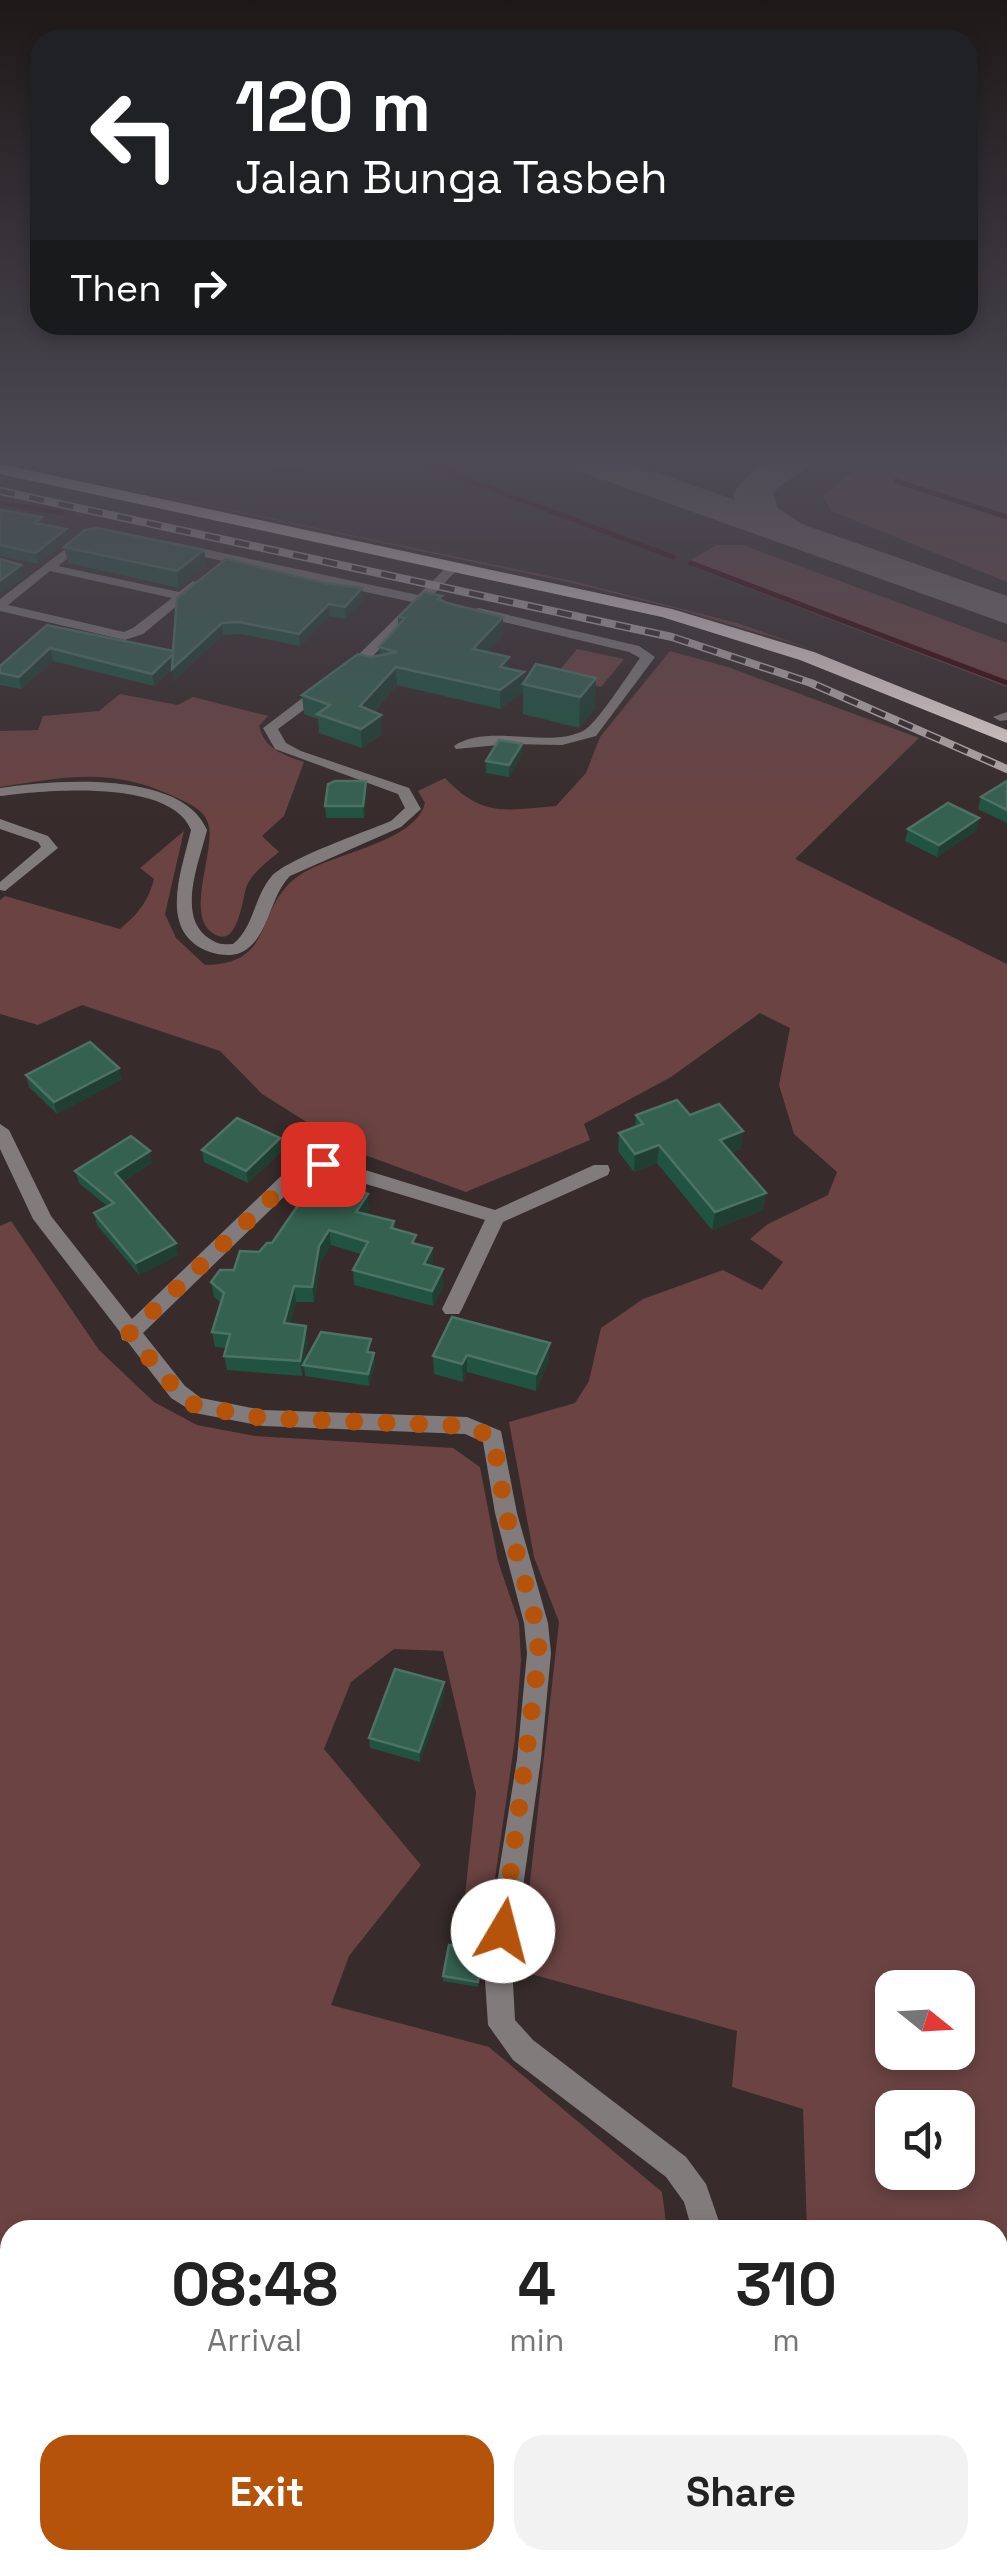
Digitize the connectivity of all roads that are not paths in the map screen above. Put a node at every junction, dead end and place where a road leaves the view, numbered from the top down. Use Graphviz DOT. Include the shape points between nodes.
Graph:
graph roads {
  1 [pos="27,580"];
  2 [pos="97,580"];
  3 [pos="202,580"];
  4 [pos="328,580"];
  5 [pos="441,580"];
  6 [pos="515,580"];
  7 [pos="600,580"];
  8 [pos="181,596"];
  9 [pos="422,600"];
  10 [pos="441,604"];
  11 [pos="0,606"];
  12 [pos="460,608"];
  13 [pos="1004,718"];
  14 [pos="1007,737"];
  15 [pos="462,746"];
  16 [pos="0,792"];
  17 [pos="0,824"];
  18 [pos="5,886"];
  19 [pos="0,1130"];
  20 [pos="601,1170"];
  21 [pos="496,1217"];
  22 [pos="452,1310"];
  23 [pos="129,1334"];
  24 [pos="704,2220"];
  1 -- 11 [label="street"];
  2 -- 8 [label="street"];
  3 -- 8 [label="street"];
  4 -- 9 [label="street"];
  5 -- 9 [label="street"];
  6 -- 14 [label="highway" via="766,643"];
  7 -- 13 [label="highway" via="792,633"];
  8 -- 11 [label="street" via="125,636"];
  9 -- 10 [label="street"];
  9 -- 16 [label="street" via="359,662 270,728 280,746 296,754 404,790 413,809 396,824 273,881 249,936 236,949 207,945 184,917 199,830 186,811 100,783"];
  12 -- 15 [label="street" via="648,657 591,734"];
  17 -- 18 [label="street" via="43,839 50,848"];
  19 -- 23 [label="street" via="43,1219"];
  20 -- 21 [label="street"];
  21 -- 22 [label="street"];
  21 -- 23 [label="street" via="336,1166 310,1166"];
  23 -- 24 [label="street" via="196,1406 263,1418 467,1426 493,1437 539,1654 498,1965 502,2025 523,2050 676,2167 696,2194"];
}
